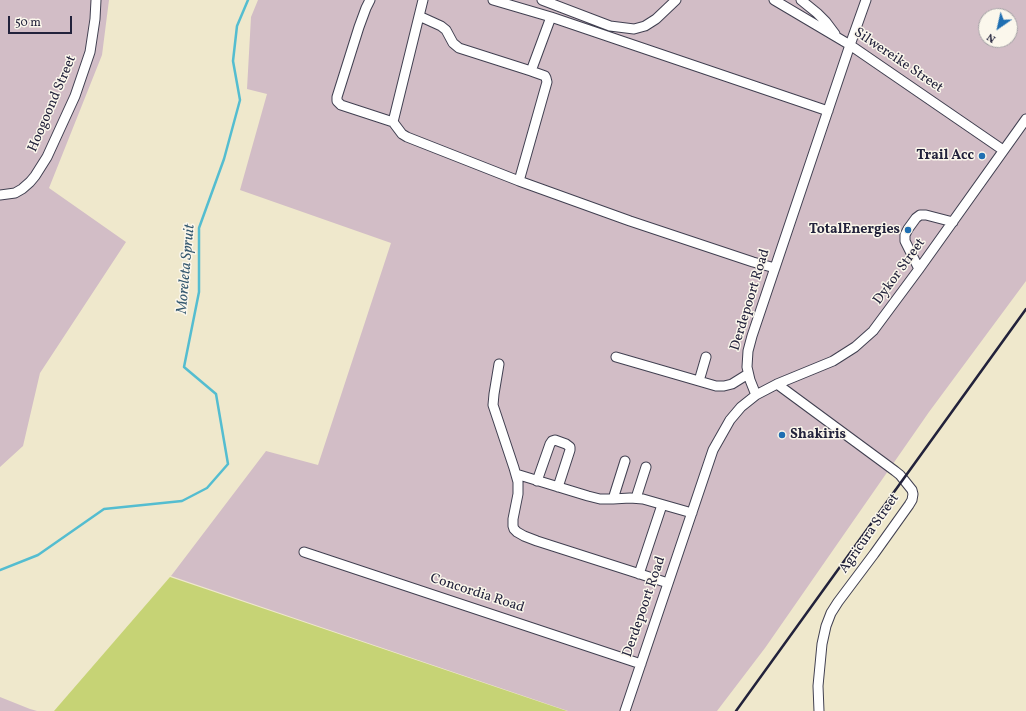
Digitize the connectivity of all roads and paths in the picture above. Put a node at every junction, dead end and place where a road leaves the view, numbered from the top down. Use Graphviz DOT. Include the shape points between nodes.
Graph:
graph roads {
  1 [pos="96,0"];
  2 [pos="370,0"];
  3 [pos="493,0"];
  4 [pos="542,0"];
  5 [pos="676,0"];
  6 [pos="774,0"];
  7 [pos="801,0"];
  8 [pos="866,0"];
  9 [pos="419,1"];
  10 [pos="419,16"];
  11 [pos="551,17"];
  12 [pos="838,38"];
  13 [pos="850,45"];
  14 [pos="531,71"];
  15 [pos="828,111"];
  16 [pos="1026,119"];
  17 [pos="393,122"];
  18 [pos="1003,150"];
  19 [pos="519,181"];
  20 [pos="0,195"];
  21 [pos="953,222"];
  22 [pos="775,268"];
  23 [pos="919,269"];
  24 [pos="616,357"];
  25 [pos="706,357"];
  26 [pos="499,364"];
  27 [pos="748,374"];
  28 [pos="699,381"];
  29 [pos="777,384"];
  30 [pos="756,395"];
  31 [pos="625,461"];
  32 [pos="646,468"];
  33 [pos="516,474"];
  34 [pos="538,481"];
  35 [pos="558,487"];
  36 [pos="636,498"];
  37 [pos="613,499"];
  38 [pos="662,505"];
  39 [pos="692,513"];
  40 [pos="304,552"];
  41 [pos="639,574"];
  42 [pos="668,583"];
  43 [pos="641,664"];
  44 [pos="625,711"];
  45 [pos="820,711"];
  1 -- 20 [label="street, Hoogoond Street" via="90,52 75,96 47,157 36,176 22,189"];
  2 -- 17 [label="street" via="359,27 337,101"];
  3 -- 11 [label="street"];
  4 -- 5 [label="street" via="610,26 634,29 656,19"];
  6 -- 12 [label="street, Silwereike Street"];
  7 -- 12 [label="street" via="826,22"];
  8 -- 13 [label="street, Derdepoort Road"];
  9 -- 10 [label="street"];
  10 -- 14 [label="street" via="446,30 459,48"];
  10 -- 17 [label="street"];
  11 -- 14 [label="street"];
  11 -- 15 [label="street"];
  12 -- 13 [label="street, Silwereike Street"];
  13 -- 15 [label="street, Derdepoort Road"];
  13 -- 18 [label="street, Silwereike Street"];
  14 -- 19 [label="street" via="545,76 546,82"];
  15 -- 22 [label="street, Derdepoort Road"];
  16 -- 18 [label="street, Dykor Street"];
  17 -- 19 [label="street" via="407,137"];
  18 -- 21 [label="street, Dykor Street"];
  19 -- 22 [label="street" via="630,221"];
  21 -- 23 [label="street, Dykor Street"];
  21 -- 23 [label="street" via="920,215 908,229 905,240"];
  22 -- 27 [label="street, Derdepoort Road" via="752,336"];
  23 -- 29 [label="street, Dykor Street" via="873,331 855,347 833,361"];
  24 -- 28 [label="street"];
  25 -- 28 [label="street"];
  26 -- 33 [label="street" via="494,405"];
  27 -- 28 [label="street" via="724,386"];
  27 -- 30 [label="street, Derdepoort Road"];
  29 -- 30 [label="street, Dykor Street"];
  29 -- 45 [label="street, Agricura Street" via="900,475 913,494 909,505 887,537 831,613 822,644 818,686"];
  30 -- 39 [label="street, Derdepoort Road" via="737,411 721,435 713,450"];
  31 -- 37 [label="street"];
  32 -- 36 [label="street"];
  33 -- 34 [label="street"];
  33 -- 41 [label="street" via="518,487 513,526 517,532"];
  34 -- 35 [label="street"];
  34 -- 35 [label="street" via="550,444 555,440 570,447"];
  35 -- 37 [label="street" via="600,499"];
  36 -- 37 [label="street"];
  36 -- 38 [label="street"];
  38 -- 39 [label="street"];
  38 -- 41 [label="street"];
  39 -- 42 [label="street, Derdepoort Road"];
  40 -- 43 [label="street, Concordia Road"];
  41 -- 42 [label="street"];
  42 -- 43 [label="street, Derdepoort Road"];
  43 -- 44 [label="street, Derdepoort Road"];
}
